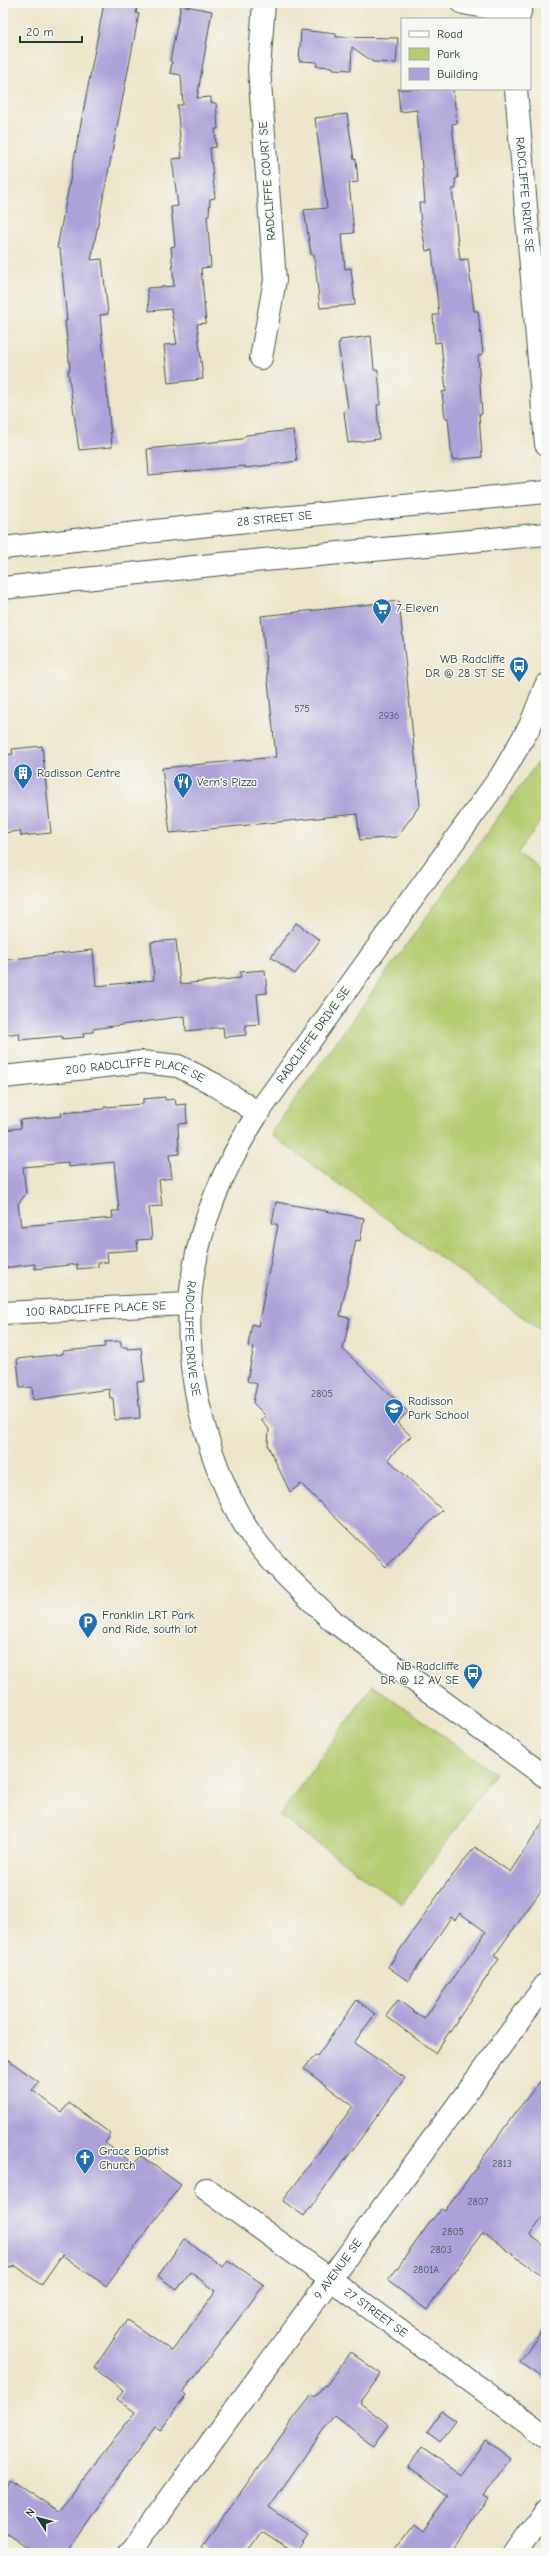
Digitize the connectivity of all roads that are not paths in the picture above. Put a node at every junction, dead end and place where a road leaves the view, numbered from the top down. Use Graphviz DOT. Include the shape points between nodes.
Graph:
graph roads {
  1 [pos="264,3"];
  2 [pos="463,3"];
  3 [pos="519,12"];
  4 [pos="516,90"];
  5 [pos="261,358"];
  6 [pos="546,444"];
  7 [pos="546,492"];
  8 [pos="546,534"];
  9 [pos="3,548"];
  10 [pos="3,588"];
  11 [pos="546,684"];
  12 [pos="3,1077"];
  13 [pos="258,1112"];
  14 [pos="188,1304"];
  15 [pos="3,1313"];
  16 [pos="546,1777"];
  17 [pos="546,1984"];
  18 [pos="206,2190"];
  19 [pos="330,2279"];
  20 [pos="546,2436"];
  21 [pos="546,2510"];
  22 [pos="130,2553"];
  23 [pos="515,2553"];
  1 -- 5 [label="street, RADCLIFFE COURT SE" via="259,69 274,280"];
  2 -- 3 [label="street"];
  4 -- 6 [label="street, RADCLIFFE DRIVE SE"];
  7 -- 9 [label="street, 28 STREET SE"];
  8 -- 10 [label="street" via="221,564"];
  11 -- 13 [label="street, RADCLIFFE DRIVE SE" via="530,726 501,776"];
  12 -- 13 [label="street, 200 RADCLIFFE PLACE SE" via="142,1062 178,1066 214,1084"];
  13 -- 14 [label="street, RADCLIFFE DRIVE SE" via="222,1176 209,1210 198,1246"];
  14 -- 15 [label="street, 100 RADCLIFFE PLACE SE"];
  14 -- 16 [label="street, RADCLIFFE DRIVE SE" via="192,1366 205,1430 224,1483 252,1536 333,1621"];
  17 -- 19 [label="street, 9 AVENUE SE"];
  18 -- 19 [label="street, 27 STREET SE"];
  19 -- 20 [label="street, 27 STREET SE"];
  19 -- 22 [label="street, 9 AVENUE SE"];
  21 -- 23 [label="street"];
}
